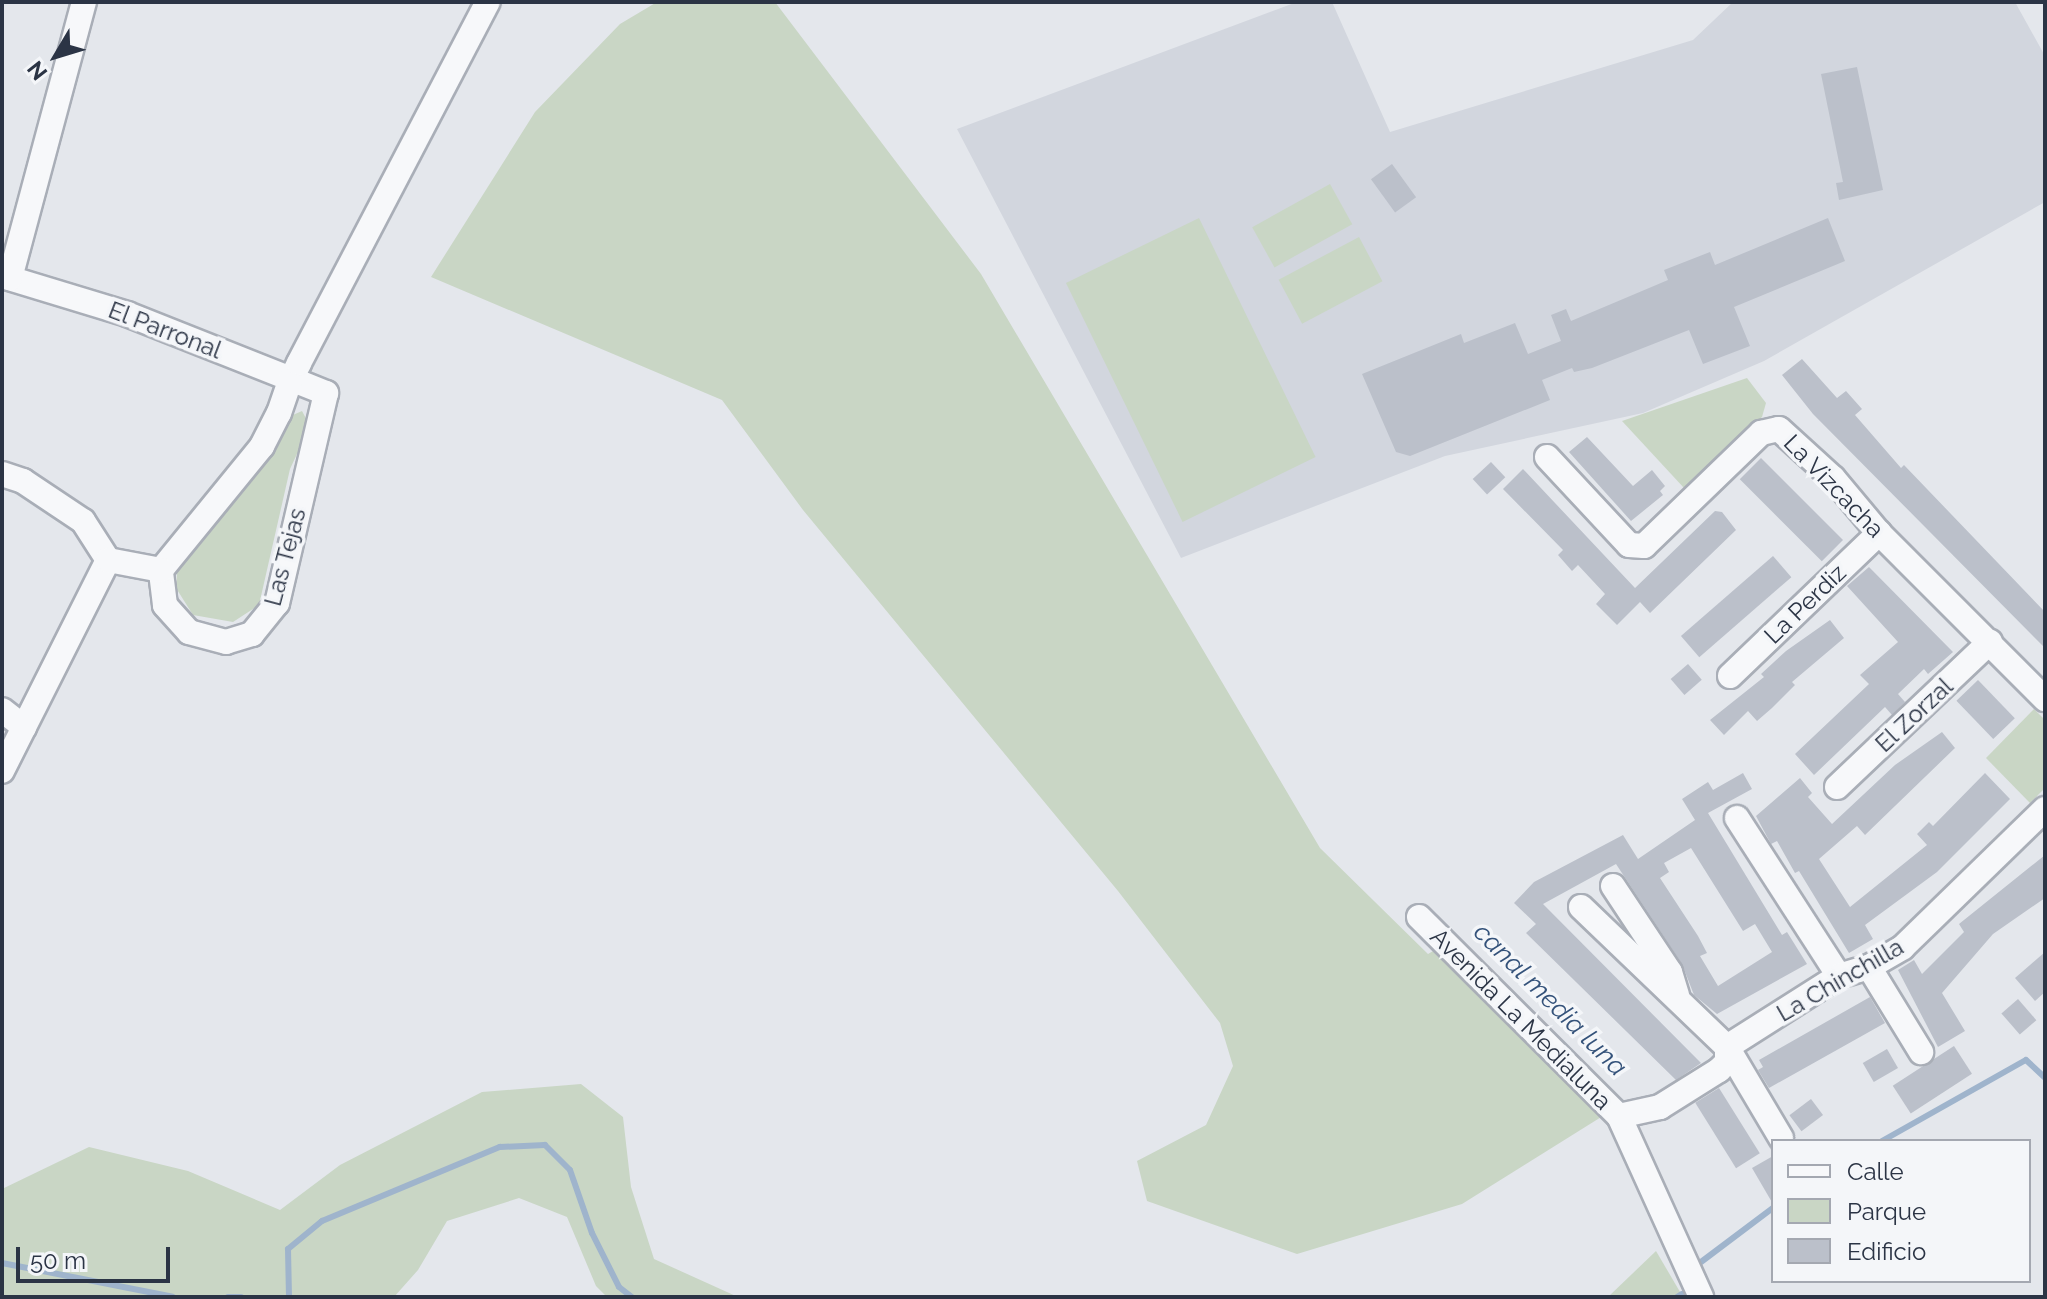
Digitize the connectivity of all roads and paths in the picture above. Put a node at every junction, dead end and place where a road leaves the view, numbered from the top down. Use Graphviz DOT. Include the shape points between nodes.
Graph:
graph roads {
  1 [pos="84,2"];
  2 [pos="488,2"];
  3 [pos="6,277"];
  4 [pos="291,379"];
  5 [pos="326,393"];
  6 [pos="1547,457"];
  7 [pos="2,474"];
  8 [pos="1879,533"];
  9 [pos="108,560"];
  10 [pos="161,570"];
  11 [pos="1990,642"];
  12 [pos="1730,676"];
  13 [pos="2045,699"];
  14 [pos="2,710"];
  15 [pos="24,727"];
  16 [pos="2,771"];
  17 [pos="1837,787"];
  18 [pos="2045,809"];
  19 [pos="1737,818"];
  20 [pos="1613,886"];
  21 [pos="1581,907"];
  22 [pos="1419,917"];
  23 [pos="1869,967"];
  24 [pos="1839,976"];
  25 [pos="1679,1001"];
  26 [pos="1727,1047"];
  27 [pos="1921,1052"];
  28 [pos="1619,1116"];
  29 [pos="1781,1138"];
  30 [pos="1701,1297"];
  1 -- 3 [label="street"];
  2 -- 4 [label="street"];
  3 -- 4 [label="street, El Parronal" via="127,314"];
  4 -- 5 [label="street, El Parronal"];
  4 -- 10 [label="street" via="251,463"];
  5 -- 10 [label="street, Las Tejas" via="281,590 262,625 226,642 189,632 165,605"];
  6 -- 8 [label="street, La Vizcacha" via="1629,545 1644,546 1761,433 1779,429 1833,478"];
  7 -- 9 [label="street" via="23,481 83,521"];
  8 -- 11 [label="street, La Vizcacha"];
  8 -- 12 [label="street, La Perdiz"];
  9 -- 10 [label="street"];
  9 -- 15 [label="street"];
  11 -- 13 [label="street, La Vizcacha"];
  11 -- 17 [label="street, El Zorzal"];
  14 -- 15 [label="street"];
  15 -- 16 [label="street"];
  18 -- 23 [label="street, La Chinchilla" via="1919,932"];
  19 -- 24 [label="street"];
  20 -- 25 [label="street" via="1670,972"];
  21 -- 25 [label="street"];
  22 -- 28 [label="street, Avenida La Medialuna"];
  23 -- 24 [label="street, La Chinchilla"];
  23 -- 27 [label="street"];
  24 -- 26 [label="street, La Chinchilla"];
  25 -- 26 [label="street"];
  26 -- 28 [label="street, La Chinchilla" via="1727,1062 1703,1081 1660,1107"];
  26 -- 29 [label="street"];
  28 -- 30 [label="street, Avenida La Medialuna"];
}
